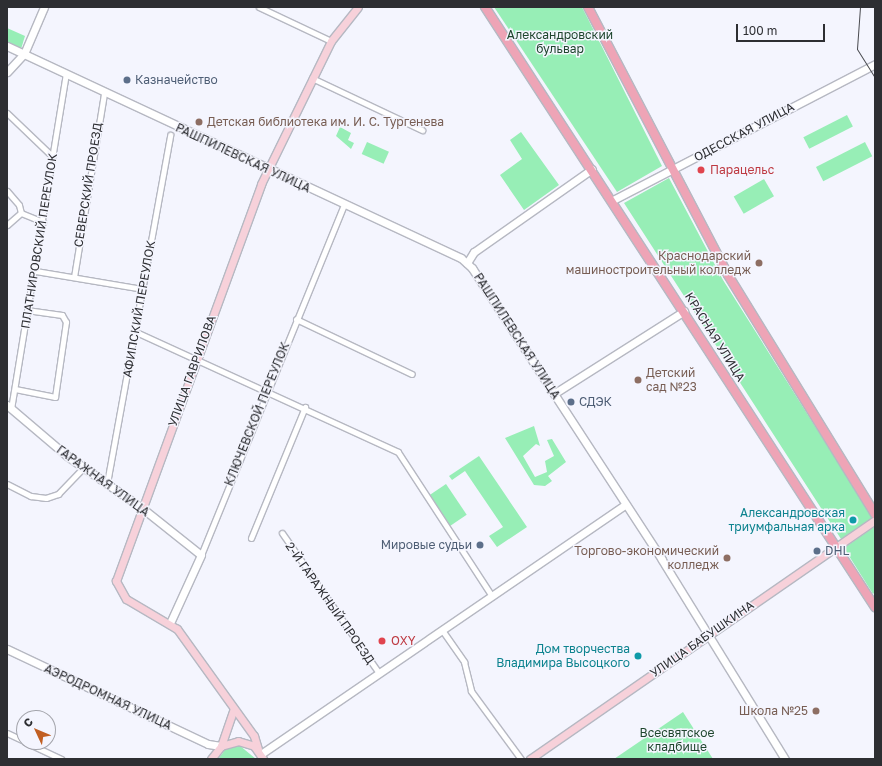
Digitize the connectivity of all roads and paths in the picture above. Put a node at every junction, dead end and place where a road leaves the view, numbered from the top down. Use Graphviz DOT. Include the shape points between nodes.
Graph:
graph roads {
  1 [pos="44,7"];
  2 [pos="259,7"];
  3 [pos="358,7"];
  4 [pos="486,7"];
  5 [pos="588,7"];
  6 [pos="331,41"];
  7 [pos="7,46"];
  8 [pos="24,54"];
  9 [pos="875,64"];
  10 [pos="7,72"];
  11 [pos="66,74"];
  12 [pos="312,78"];
  13 [pos="104,94"];
  14 [pos="7,113"];
  15 [pos="422,130"];
  16 [pos="170,135"];
  17 [pos="52,156"];
  18 [pos="592,168"];
  19 [pos="268,170"];
  20 [pos="671,170"];
  21 [pos="7,191"];
  22 [pos="613,200"];
  23 [pos="344,205"];
  24 [pos="21,213"];
  25 [pos="43,222"];
  26 [pos="7,225"];
  27 [pos="467,263"];
  28 [pos="35,271"];
  29 [pos="74,277"];
  30 [pos="143,289"];
  31 [pos="28,310"];
  32 [pos="684,311"];
  33 [pos="296,319"];
  34 [pos="136,332"];
  35 [pos="197,357"];
  36 [pos="412,374"];
  37 [pos="15,388"];
  38 [pos="266,390"];
  39 [pos="555,393"];
  40 [pos="9,407"];
  41 [pos="305,407"];
  42 [pos="83,468"];
  43 [pos="107,483"];
  44 [pos="7,484"];
  45 [pos="625,505"];
  46 [pos="142,508"];
  47 [pos="875,514"];
  48 [pos="875,520"];
  49 [pos="282,533"];
  50 [pos="251,538"];
  51 [pos="836,547"];
  52 [pos="201,555"];
  53 [pos="492,596"];
  54 [pos="874,602"];
  55 [pos="170,623"];
  56 [pos="442,630"];
  57 [pos="707,635"];
  58 [pos="7,649"];
  59 [pos="379,673"];
  60 [pos="234,709"];
  61 [pos="7,733"];
  62 [pos="16,738"];
  63 [pos="208,744"];
  64 [pos="220,746"];
  65 [pos="42,750"];
  66 [pos="261,754"];
  67 [pos="212,758"];
  68 [pos="61,759"];
  69 [pos="521,759"];
  70 [pos="530,759"];
  71 [pos="785,759"];
  1 -- 8 [label="street"];
  2 -- 6 [label="street"];
  3 -- 6 [label="main road, УЛИЦА ГАВРИЛОВА"];
  4 -- 18 [label="main road, КРАСНАЯ УЛИЦА"];
  5 -- 20 [label="main road"];
  6 -- 12 [label="main road, УЛИЦА ГАВРИЛОВА"];
  7 -- 8 [label="street, РАШПИЛЕВСКАЯ УЛИЦА"];
  8 -- 10 [label="street"];
  8 -- 11 [label="street, РАШПИЛЕВСКАЯ УЛИЦА"];
  9 -- 20 [label="street, ОДЕССКАЯ УЛИЦА"];
  11 -- 13 [label="street, РАШПИЛЕВСКАЯ УЛИЦА"];
  11 -- 17 [label="street, ПЛАТНИРОВСКИЙ ПЕРЕУЛОК"];
  12 -- 15 [label="street"];
  12 -- 19 [label="main road, УЛИЦА ГАВРИЛОВА"];
  13 -- 19 [label="street, РАШПИЛЕВСКАЯ УЛИЦА"];
  13 -- 29 [label="street, СЕВЕРСКИЙ ПРОЕЗД"];
  14 -- 17 [label="street"];
  16 -- 30 [label="street, АФИПСКИЙ ПЕРЕУЛОК"];
  17 -- 25 [label="street, ПЛАТНИРОВСКИЙ ПЕРЕУЛОК"];
  18 -- 22 [label="main road, КРАСНАЯ УЛИЦА"];
  18 -- 27 [label="street" via="474,252"];
  19 -- 23 [label="street, РАШПИЛЕВСКАЯ УЛИЦА"];
  19 -- 35 [label="main road, УЛИЦА ГАВРИЛОВА"];
  20 -- 22 [label="street, ОДЕССКАЯ УЛИЦА"];
  20 -- 47 [label="main road" via="728,275"];
  21 -- 24 [label="street" via="19,204"];
  22 -- 32 [label="main road, КРАСНАЯ УЛИЦА"];
  23 -- 27 [label="street, РАШПИЛЕВСКАЯ УЛИЦА"];
  23 -- 33 [label="street, КЛЮЧЕВСКОЙ ПЕРЕУЛОК"];
  24 -- 25 [label="street"];
  24 -- 26 [label="street"];
  25 -- 28 [label="street, ПЛАТНИРОВСКИЙ ПЕРЕУЛОК"];
  27 -- 39 [label="street, РАШПИЛЕВСКАЯ УЛИЦА"];
  28 -- 29 [label="street"];
  28 -- 31 [label="street, ПЛАТНИРОВСКИЙ ПЕРЕУЛОК"];
  29 -- 30 [label="street"];
  30 -- 34 [label="street, АФИПСКИЙ ПЕРЕУЛОК"];
  31 -- 37 [label="street, ПЛАТНИРОВСКИЙ ПЕРЕУЛОК"];
  31 -- 37 [label="street" via="62,315 66,322 55,397"];
  32 -- 39 [label="street"];
  32 -- 51 [label="main road, КРАСНАЯ УЛИЦА"];
  33 -- 36 [label="street"];
  33 -- 38 [label="street, КЛЮЧЕВСКОЙ ПЕРЕУЛОК"];
  34 -- 35 [label="street"];
  34 -- 43 [label="street, АФИПСКИЙ ПЕРЕУЛОК"];
  35 -- 38 [label="street"];
  35 -- 46 [label="main road, УЛИЦА ГАВРИЛОВА"];
  37 -- 40 [label="street, ПЛАТНИРОВСКИЙ ПЕРЕУЛОК"];
  38 -- 41 [label="street"];
  38 -- 52 [label="street, КЛЮЧЕВСКОЙ ПЕРЕУЛОК"];
  39 -- 45 [label="street, РАШПИЛЕВСКАЯ УЛИЦА"];
  40 -- 42 [label="street, ГАРАЖНАЯ УЛИЦА"];
  41 -- 50 [label="street"];
  41 -- 53 [label="street" via="398,452"];
  42 -- 43 [label="street, ГАРАЖНАЯ УЛИЦА"];
  42 -- 44 [label="street" via="58,494 46,498 31,496"];
  43 -- 46 [label="street, ГАРАЖНАЯ УЛИЦА"];
  45 -- 53 [label="street"];
  45 -- 57 [label="street, РАШПИЛЕВСКАЯ УЛИЦА"];
  46 -- 52 [label="street, ГАРАЖНАЯ УЛИЦА"];
  46 -- 55 [label="main road, УЛИЦА ГАВРИЛОВА" via="118,572 117,588 126,599"];
  48 -- 51 [label="main road, УЛИЦА БАБУШКИНА"];
  49 -- 59 [label="street, 2-Й ГАРАЖНЫЙ ПРОЕЗД"];
  51 -- 54 [label="main road, КРАСНАЯ УЛИЦА"];
  51 -- 57 [label="main road, УЛИЦА БАБУШКИНА"];
  52 -- 55 [label="street, КЛЮЧЕВСКОЙ ПЕРЕУЛОК"];
  53 -- 56 [label="street"];
  55 -- 60 [label="main road, УЛИЦА ГАВРИЛОВА"];
  56 -- 59 [label="street"];
  56 -- 69 [label="street" via="464,662 471,691"];
  57 -- 70 [label="main road, УЛИЦА БАБУШКИНА"];
  57 -- 71 [label="street, РАШПИЛЕВСКАЯ УЛИЦА"];
  58 -- 63 [label="street, АЭРОДРОМНАЯ УЛИЦА"];
  59 -- 66 [label="street"];
  60 -- 64 [label="main road"];
  60 -- 66 [label="main road, УЛИЦА ГАВРИЛОВА" via="254,736"];
  61 -- 62 [label="street"];
  63 -- 64 [label="street, АЭРОДРОМНАЯ УЛИЦА"];
  63 -- 67 [label="street"];
  64 -- 66 [label="main road" via="238,741"];
  64 -- 67 [label="main road"];
  65 -- 68 [label="street"];
}
